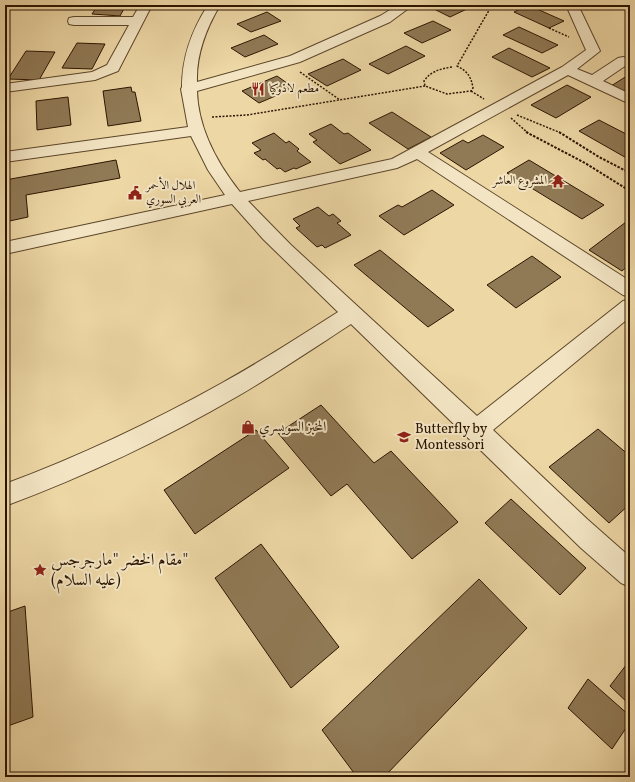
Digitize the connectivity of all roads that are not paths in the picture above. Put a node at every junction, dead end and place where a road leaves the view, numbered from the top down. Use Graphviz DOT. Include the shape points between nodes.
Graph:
graph roads {
  1 [pos="146,5"];
  2 [pos="214,5"];
  3 [pos="407,5"];
  4 [pos="572,5"];
  5 [pos="74,21"];
  6 [pos="136,21"];
  7 [pos="630,63"];
  8 [pos="567,70"];
  9 [pos="593,82"];
  10 [pos="5,88"];
  11 [pos="188,89"];
  12 [pos="630,100"];
  13 [pos="195,124"];
  14 [pos="417,152"];
  15 [pos="5,156"];
  16 [pos="235,198"];
  17 [pos="5,248"];
  18 [pos="630,290"];
  19 [pos="630,306"];
  20 [pos="352,313"];
  21 [pos="477,429"];
  22 [pos="5,495"];
  23 [pos="630,574"];
  1 -- 6 [label="street"];
  2 -- 11 [label="street" via="206,15 196,38 190,62"];
  3 -- 11 [label="street" via="384,19 295,59"];
  4 -- 8 [label="street" via="593,51"];
  5 -- 6 [label="street"];
  6 -- 10 [label="street" via="113,68 95,76"];
  7 -- 9 [label="street" via="623,61"];
  8 -- 9 [label="street"];
  8 -- 14 [label="street"];
  9 -- 12 [label="street"];
  11 -- 13 [label="street"];
  13 -- 15 [label="street"];
  13 -- 16 [label="street" via="205,152"];
  14 -- 16 [label="street" via="397,163"];
  14 -- 18 [label="street"];
  16 -- 17 [label="street"];
  16 -- 20 [label="street" via="286,251"];
  19 -- 21 [label="street"];
  20 -- 21 [label="street"];
  20 -- 22 [label="street" via="275,363 181,416 128,442"];
  21 -- 23 [label="street"];
}
